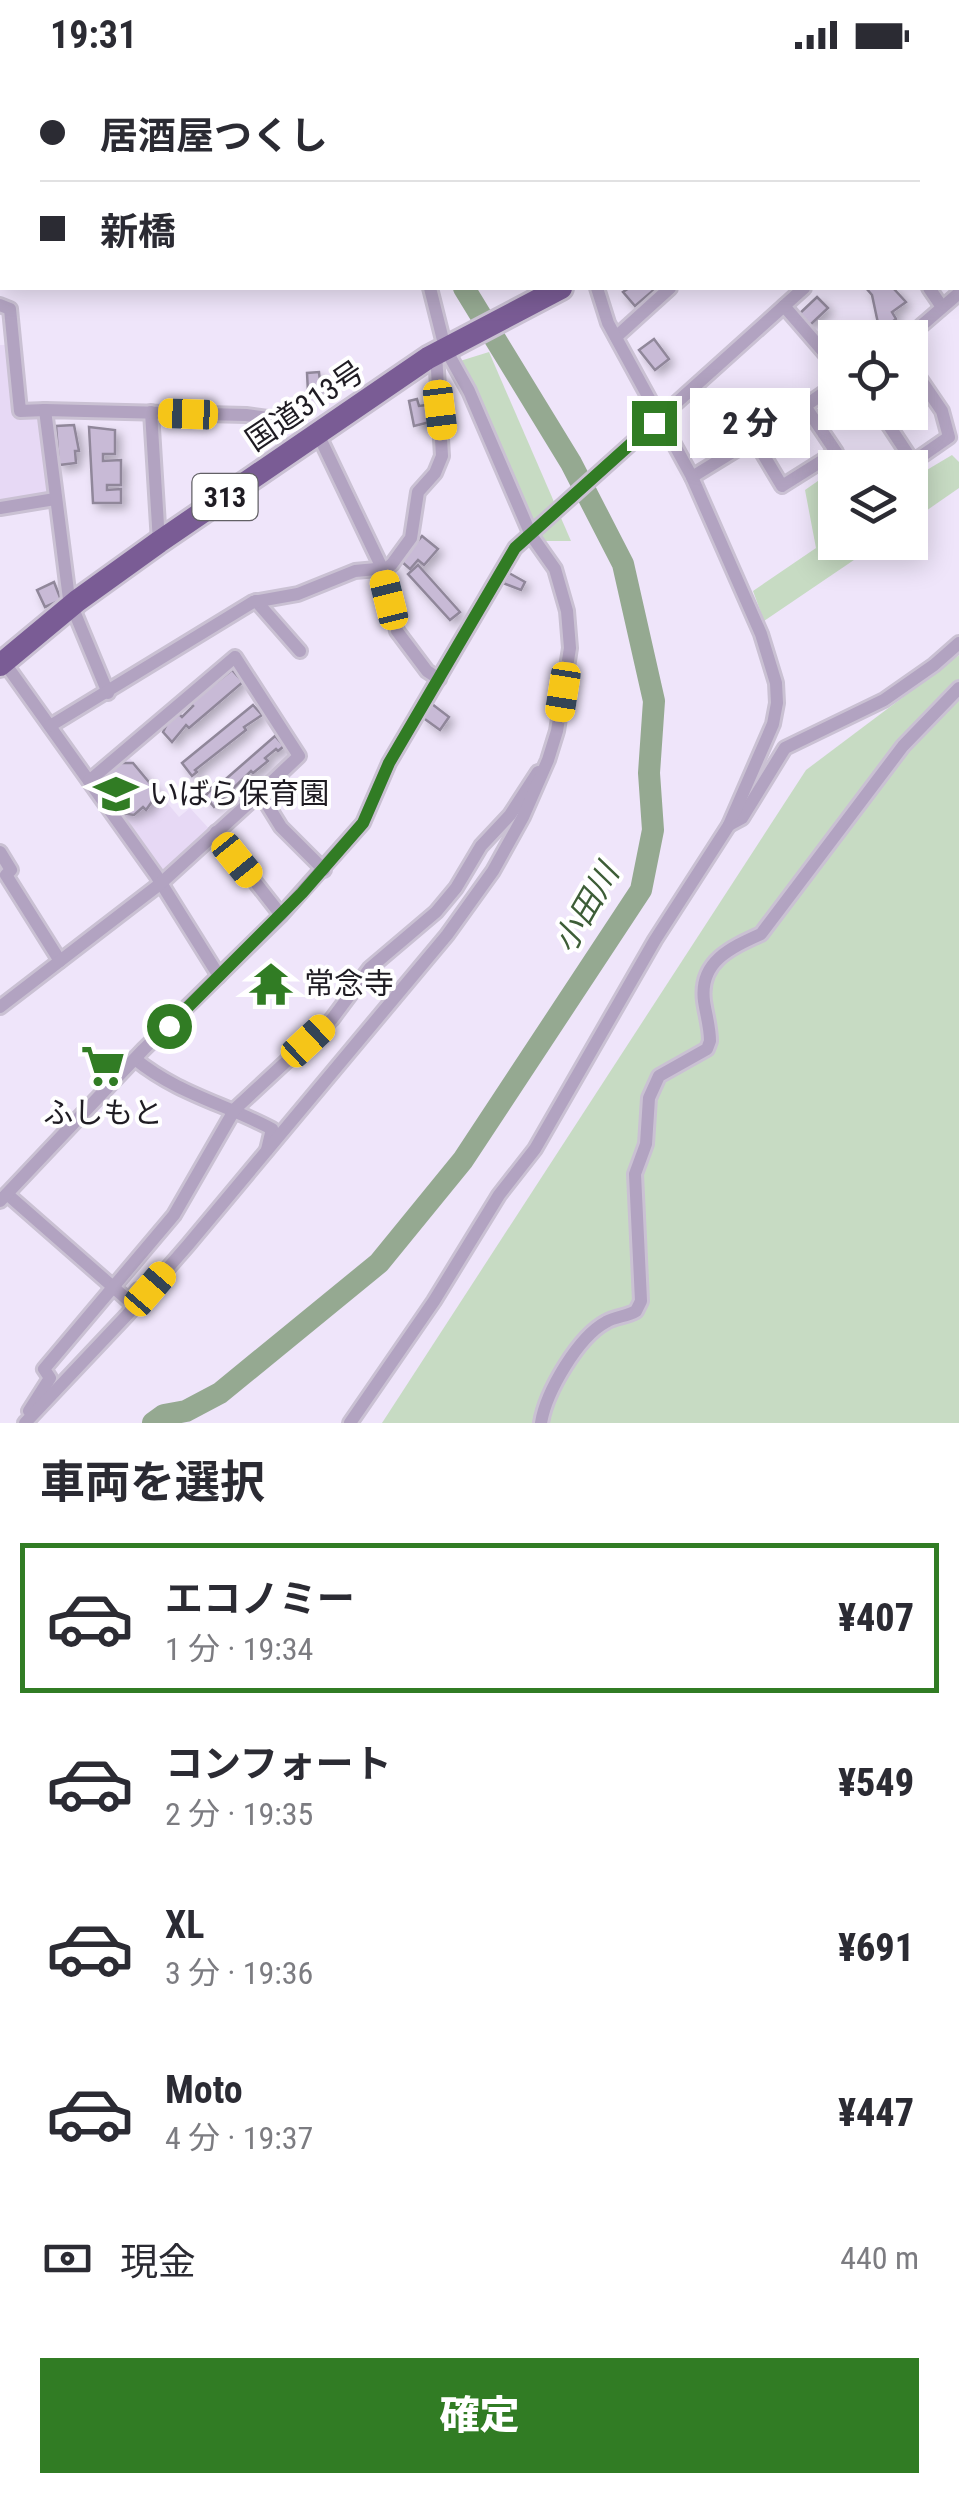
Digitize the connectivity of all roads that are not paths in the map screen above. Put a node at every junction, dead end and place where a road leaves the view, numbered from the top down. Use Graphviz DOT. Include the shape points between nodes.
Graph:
graph roads {
  1 [pos="431,290"];
  2 [pos="557,290"];
  3 [pos="598,290"];
  4 [pos="668,290"];
  5 [pos="802,290"];
  6 [pos="930,290"];
  7 [pos="959,294"];
  8 [pos="0,305"];
  9 [pos="784,306"];
  10 [pos="942,307"];
  11 [pos="927,320"];
  12 [pos="616,337"];
  13 [pos="818,345"];
  14 [pos="447,347"];
  15 [pos="928,390"];
  16 [pos="818,397"];
  17 [pos="804,406"];
  18 [pos="45,410"];
  19 [pos="151,412"];
  20 [pos="282,420"];
  21 [pos="657,420"];
  22 [pos="892,430"];
  23 [pos="318,434"];
  24 [pos="754,439"];
  25 [pos="692,477"];
  26 [pos="55,499"];
  27 [pos="0,508"];
  28 [pos="534,532"];
  29 [pos="159,542"];
  30 [pos="382,568"];
  31 [pos="256,601"];
  32 [pos="72,606"];
  33 [pos="959,644"];
  34 [pos="300,651"];
  35 [pos="2,664"];
  36 [pos="439,679"];
  37 [pos="959,688"];
  38 [pos="108,693"];
  39 [pos="50,726"];
  40 [pos="548,760"];
  41 [pos="89,780"];
  42 [pos="260,793"];
  43 [pos="728,825"];
  44 [pos="216,832"];
  45 [pos="0,852"];
  46 [pos="324,870"];
  47 [pos="160,884"];
  48 [pos="281,915"];
  49 [pos="60,961"];
  50 [pos="219,976"];
  51 [pos="0,1007"];
  52 [pos="135,1058"];
  53 [pos="235,1110"];
  54 [pos="265,1156"];
  55 [pos="4,1197"];
  56 [pos="178,1257"];
  57 [pos="111,1288"];
  58 [pos="350,1423"];
  59 [pos="541,1423"];
  1 -- 14 [label="street"];
  2 -- 14 [label="highway, 国道313号 / 313"];
  3 -- 12 [label="street"];
  4 -- 12 [label="street"];
  5 -- 9 [label="street"];
  6 -- 10 [label="street"];
  7 -- 10 [label="street"];
  8 -- 18 [label="street" via="10,309 20,411"];
  9 -- 13 [label="street"];
  9 -- 21 [label="street"];
  10 -- 11 [label="street"];
  12 -- 21 [label="street"];
  14 -- 23 [label="highway, 国道313号 / 313"];
  14 -- 28 [label="street"];
  14 -- 30 [label="street" via="442,456 418,492 408,545"];
  15 -- 22 [label="street" via="949,437 913,462"];
  16 -- 17 [label="street"];
  17 -- 24 [label="street"];
  17 -- 24 [label="street" via="836,452 782,486"];
  18 -- 19 [label="street"];
  18 -- 26 [label="street"];
  19 -- 20 [label="street"];
  19 -- 29 [label="street"];
  21 -- 25 [label="street"];
  21 -- 28 [label="street"];
  23 -- 29 [label="highway, 国道313号 / 313"];
  23 -- 30 [label="street"];
  24 -- 25 [label="street"];
  25 -- 43 [label="street" via="762,634 776,683 773,724"];
  26 -- 27 [label="street"];
  26 -- 32 [label="street"];
  28 -- 36 [label="street" via="515,548"];
  28 -- 40 [label="street" via="556,569 570,648"];
  29 -- 32 [label="highway, 国道313号 / 313"];
  30 -- 31 [label="street"];
  30 -- 36 [label="street" via="397,631"];
  31 -- 34 [label="street"];
  31 -- 38 [label="street"];
  32 -- 35 [label="highway, 国道313号 / 313"];
  32 -- 38 [label="street"];
  33 -- 43 [label="street" via="884,700 785,748 742,818"];
  35 -- 39 [label="street"];
  36 -- 46 [label="street" via="389,763 363,823"];
  37 -- 59 [label="street" via="903,746 761,934 738,942 707,969 707,1049 660,1076 649,1098 646,1144 635,1174 641,1301 636,1311 602,1323 588,1336 554,1388"];
  38 -- 39 [label="street"];
  39 -- 41 [label="street"];
  40 -- 53 [label="street" via="436,912 370,968 332,1018"];
  40 -- 54 [label="street" via="493,871 448,935"];
  41 -- 42 [label="street" via="235,657 299,756"];
  41 -- 47 [label="street"];
  42 -- 44 [label="street"];
  42 -- 46 [label="street" via="281,827"];
  43 -- 58 [label="street" via="535,1149"];
  44 -- 47 [label="street"];
  44 -- 48 [label="street"];
  45 -- 49 [label="street" via="11,870 6,876"];
  46 -- 48 [label="street"];
  47 -- 49 [label="street"];
  47 -- 50 [label="street"];
  48 -- 50 [label="street"];
  49 -- 51 [label="street"];
  50 -- 52 [label="street"];
  52 -- 53 [label="street" via="172,1085"];
  52 -- 55 [label="street"];
  53 -- 54 [label="street" via="272,1129"];
  53 -- 57 [label="street" via="174,1215"];
  54 -- 56 [label="street"];
  55 -- 57 [label="street"];
  56 -- 57 [label="street" via="165,1261 128,1300"];
  56 -- 57 [label="street" via="25,1423 50,1378 44,1369"];
}
